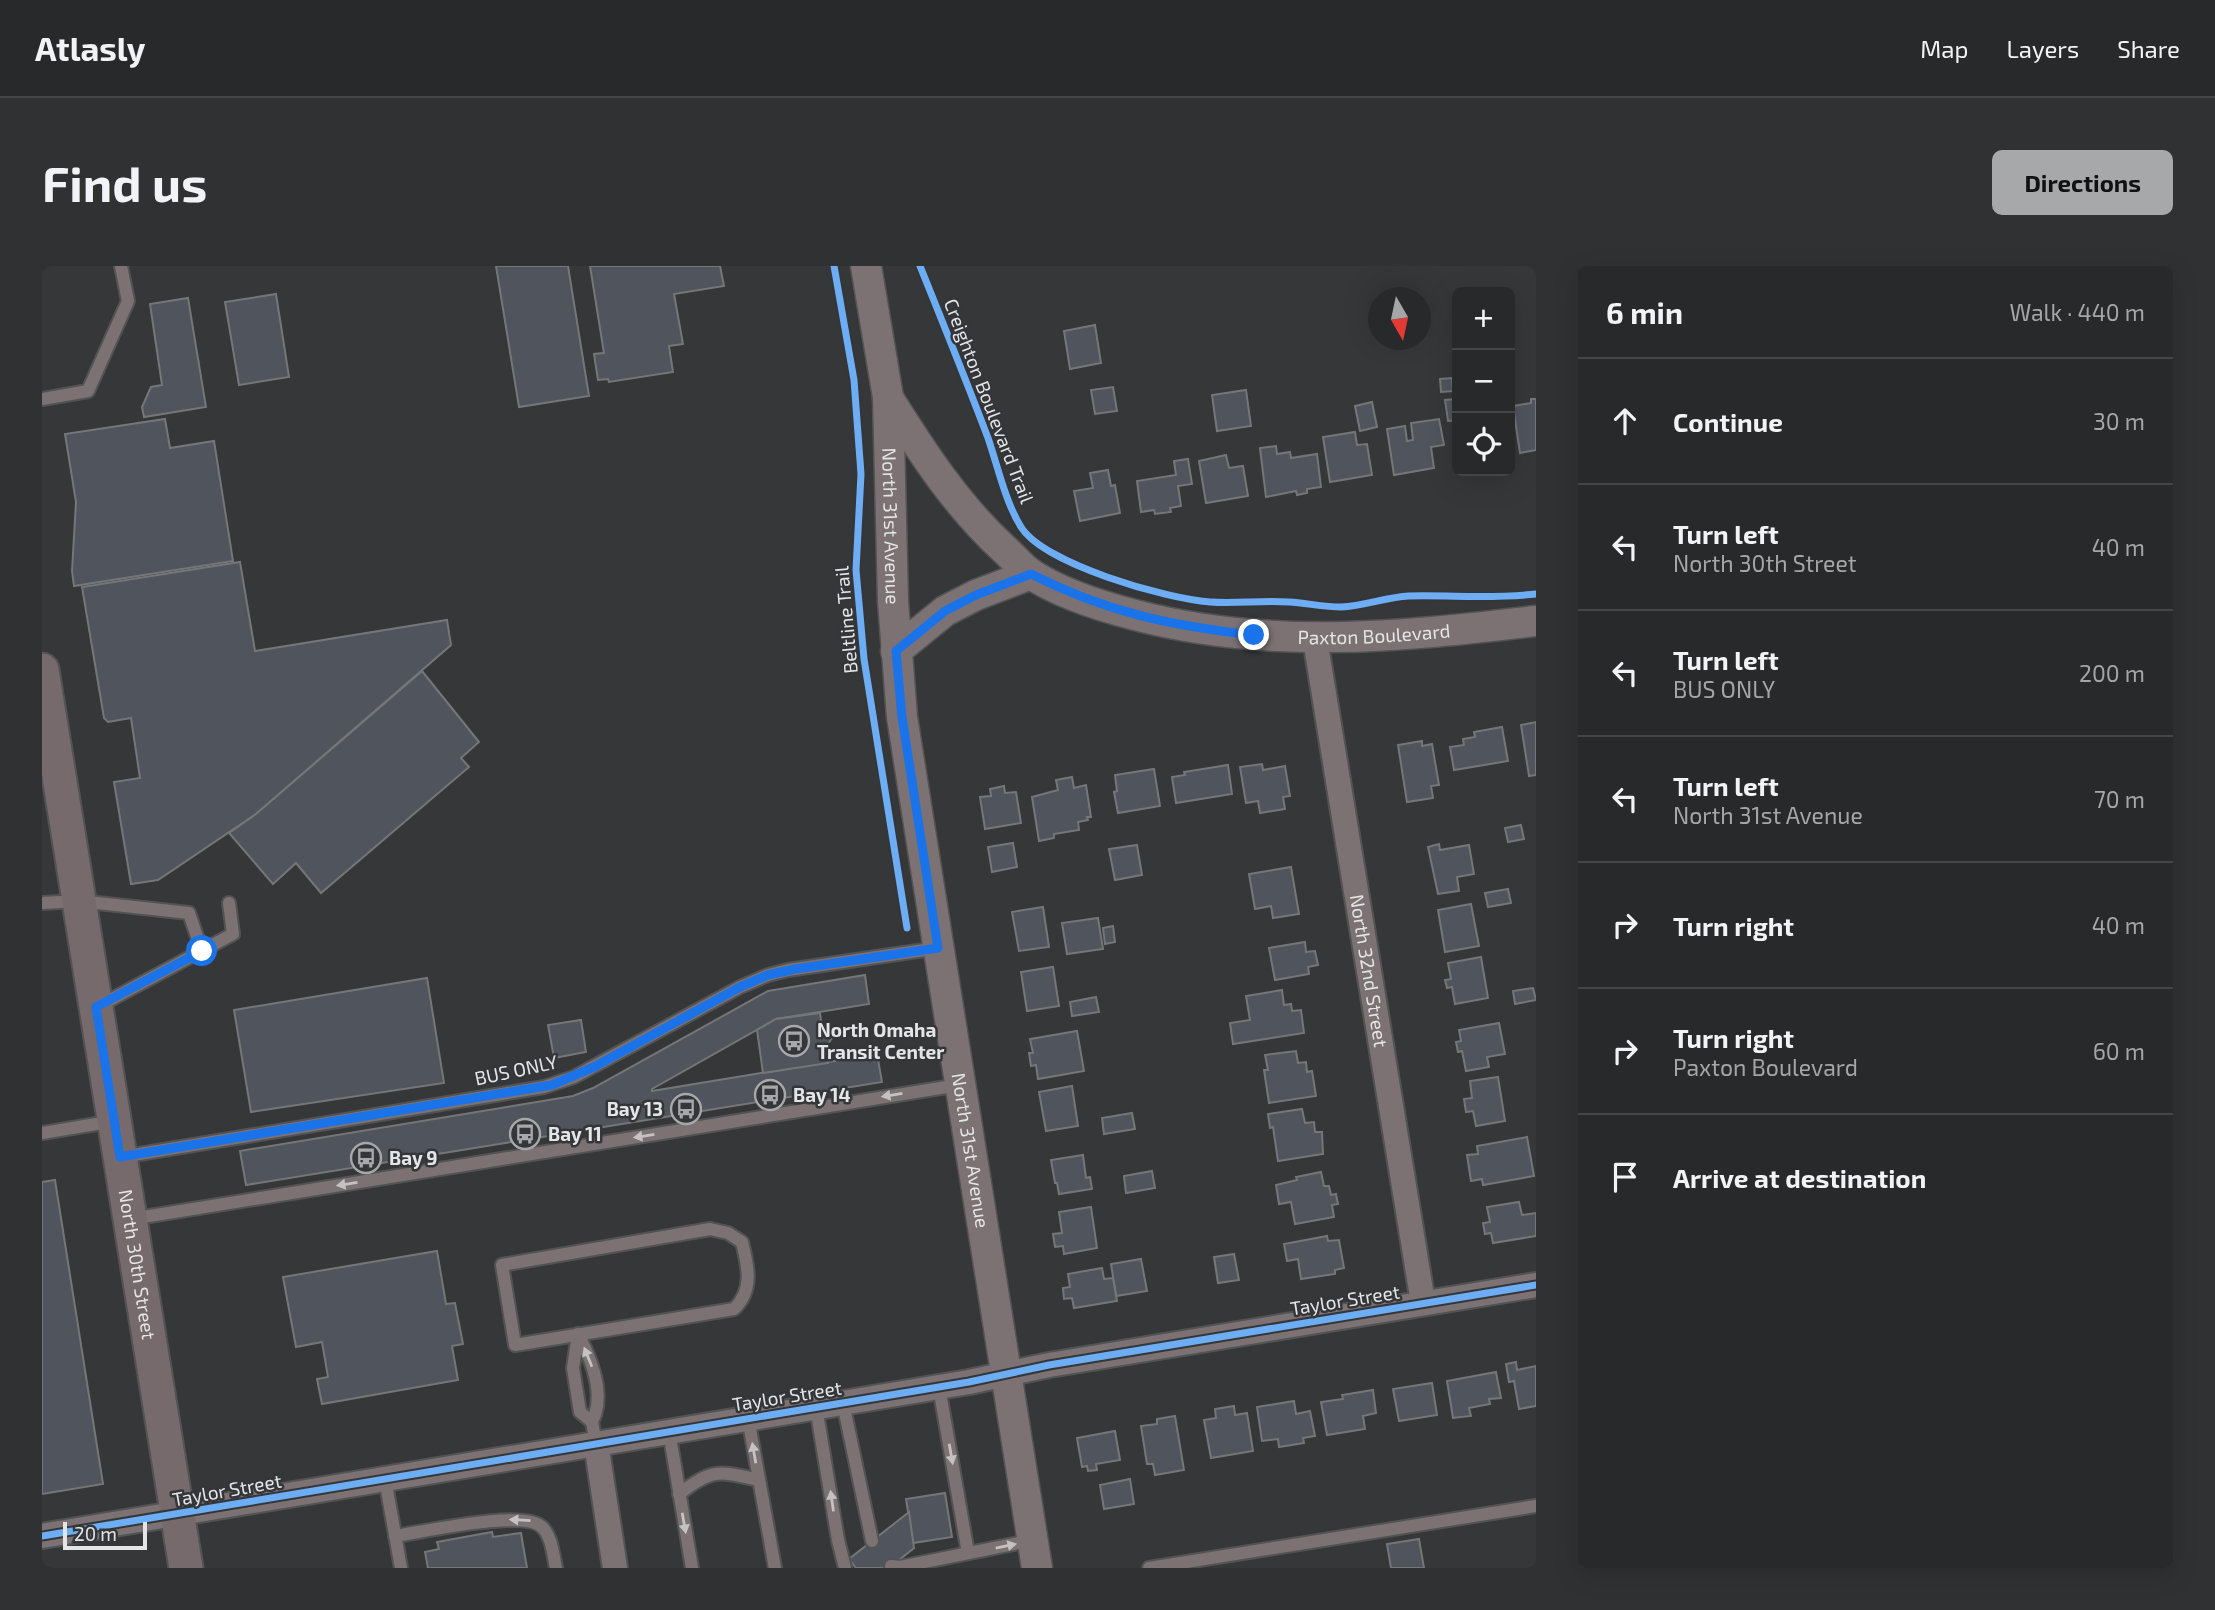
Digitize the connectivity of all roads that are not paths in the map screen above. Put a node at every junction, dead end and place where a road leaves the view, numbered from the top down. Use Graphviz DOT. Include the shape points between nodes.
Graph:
graph roads {
  1 [pos="121,266"];
  2 [pos="866,266"];
  3 [pos="888,397"];
  4 [pos="42,399"];
  5 [pos="1031,574"];
  6 [pos="1536,621"];
  7 [pos="1315,639"];
  8 [pos="896,651"];
  9 [pos="43,677"];
  10 [pos="79,901"];
  11 [pos="42,903"];
  12 [pos="229,903"];
  13 [pos="938,948"];
  14 [pos="202,951"];
  15 [pos="96,1007"];
  16 [pos="960,1084"];
  17 [pos="114,1121"];
  18 [pos="42,1133"];
  19 [pos="120,1157"];
  20 [pos="130,1219"];
  21 [pos="1536,1285"];
  22 [pos="1423,1303"];
  23 [pos="578,1334"];
  24 [pos="1006,1374"];
  25 [pos="939,1387"];
  26 [pos="843,1403"];
  27 [pos="816,1407"];
  28 [pos="748,1418"];
  29 [pos="669,1432"];
  30 [pos="594,1433"];
  31 [pos="385,1479"];
  32 [pos="759,1480"];
  33 [pos="679,1494"];
  34 [pos="1536,1506"];
  35 [pos="178,1514"];
  36 [pos="42,1536"];
  37 [pos="396,1536"];
  38 [pos="872,1541"];
  39 [pos="968,1553"];
  40 [pos="1035,1554"];
  41 [pos="946,1563"];
  42 [pos="891,1566"];
  43 [pos="186,1568"];
  44 [pos="401,1568"];
  45 [pos="556,1568"];
  46 [pos="615,1568"];
  47 [pos="692,1568"];
  48 [pos="775,1568"];
  49 [pos="845,1568"];
  50 [pos="1149,1568"];
  1 -- 4 [label="lane" via="128,301 88,391"];
  2 -- 3 [label="street"];
  3 -- 5 [label="street, Paxton Boulevard" via="943,483"];
  3 -- 8 [label="street, North 31st Avenue"];
  5 -- 7 [label="street, Paxton Boulevard" via="1090,601 1168,624"];
  5 -- 8 [label="street" via="945,611"];
  6 -- 7 [label="street, Paxton Boulevard" via="1447,632"];
  7 -- 22 [label="street, North 32nd Street"];
  8 -- 13 [label="street, North 31st Avenue" via="903,728"];
  9 -- 10 [label="main road, North 30th Street"];
  10 -- 11 [label="lane"];
  10 -- 14 [label="lane" via="189,913"];
  10 -- 15 [label="main road, North 30th Street"];
  12 -- 14 [label="lane" via="233,934"];
  13 -- 16 [label="street, North 31st Avenue"];
  13 -- 19 [label="lane, BUS ONLY" via="768,975 574,1077 544,1087"];
  14 -- 15 [label="lane"];
  15 -- 17 [label="main road, North 30th Street"];
  16 -- 20 [label="lane, one-way"];
  16 -- 24 [label="street, North 31st Avenue"];
  17 -- 18 [label="lane"];
  17 -- 19 [label="main road, North 30th Street"];
  19 -- 20 [label="main road, North 30th Street"];
  20 -- 35 [label="main road, North 30th Street"];
  21 -- 22 [label="street, Taylor Street"];
  22 -- 24 [label="street, Taylor Street"];
  23 -- 23 [label="lane" via="734,1309 748,1288 741,1242 710,1229 502,1265 515,1345"];
  30 -- 23 [label="lane, one-way" via="598,1397 592,1364"];
  23 -- 30 [label="lane" via="573,1368 580,1412"];
  24 -- 25 [label="street, Taylor Street"];
  24 -- 40 [label="street, North 31st Avenue"];
  25 -- 26 [label="street, Taylor Street"];
  25 -- 39 [label="lane, one-way"];
  26 -- 27 [label="street, Taylor Street"];
  26 -- 38 [label="lane"];
  27 -- 28 [label="street, Taylor Street"];
  49 -- 27 [label="lane, one-way"];
  28 -- 29 [label="street, Taylor Street"];
  32 -- 28 [label="lane, one-way"];
  29 -- 30 [label="street, Taylor Street"];
  29 -- 33 [label="lane"];
  30 -- 31 [label="street, Taylor Street"];
  30 -- 46 [label="street"];
  31 -- 35 [label="street, Taylor Street"];
  31 -- 37 [label="lane"];
  32 -- 33 [label="lane" via="714,1472"];
  32 -- 48 [label="lane"];
  33 -- 47 [label="lane, one-way"];
  34 -- 50 [label="lane"];
  35 -- 36 [label="street, Taylor Street"];
  35 -- 43 [label="main road, North 30th Street"];
  37 -- 44 [label="lane"];
  45 -- 37 [label="lane, one-way" via="548,1536 534,1521 506,1519"];
  39 -- 40 [label="lane, one-way"];
  39 -- 41 [label="lane"];
  41 -- 42 [label="lane"];
}
